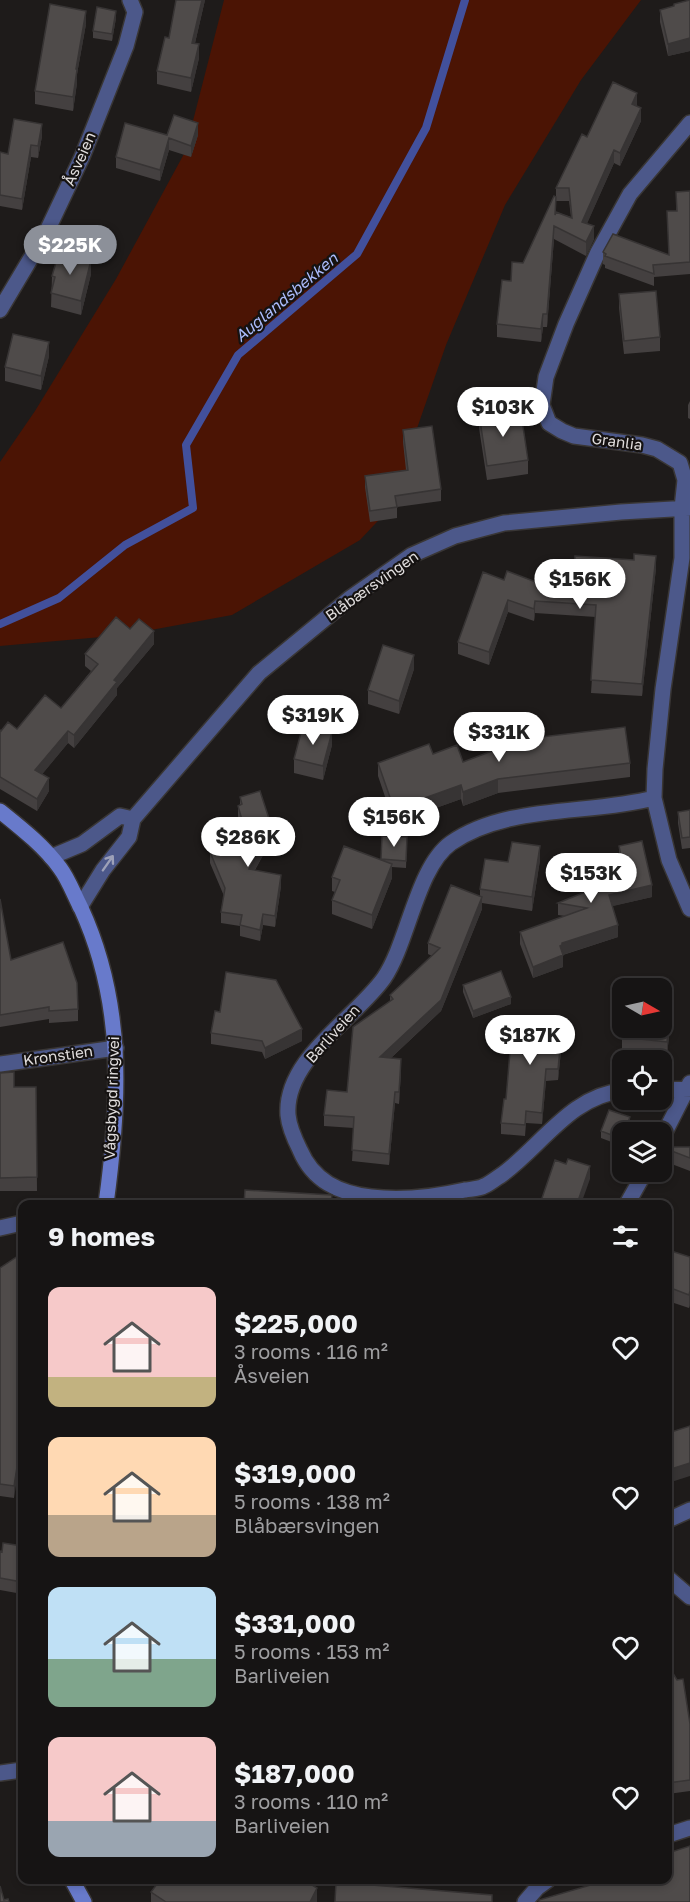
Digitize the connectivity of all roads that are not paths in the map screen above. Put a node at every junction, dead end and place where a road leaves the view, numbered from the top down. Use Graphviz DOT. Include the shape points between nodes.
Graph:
graph roads {
  1 [pos="130,0"];
  2 [pos="690,123"];
  3 [pos="0,310"];
  4 [pos="686,508"];
  5 [pos="654,798"];
  6 [pos="0,812"];
  7 [pos="133,819"];
  8 [pos="51,857"];
  9 [pos="80,907"];
  10 [pos="690,909"];
  11 [pos="116,1048"];
  12 [pos="0,1064"];
  13 [pos="689,1087"];
  14 [pos="672,1089"];
  15 [pos="612,1092"];
  16 [pos="670,1122"];
  17 [pos="639,1182"];
  18 [pos="106,1200"];
  19 [pos="629,1200"];
  20 [pos="18,1224"];
  21 [pos="0,1228"];
  22 [pos="690,1510"];
  23 [pos="672,1518"];
  24 [pos="672,1581"];
  25 [pos="690,1597"];
  26 [pos="18,1771"];
  27 [pos="0,1773"];
  28 [pos="690,1828"];
  29 [pos="672,1834"];
  30 [pos="74,1884"];
  31 [pos="542,1884"];
  32 [pos="84,1902"];
  33 [pos="525,1902"];
  1 -- 3 [label="street, Åsveien" via="135,12 126,46 82,158"];
  2 -- 4 [label="street, Granlia" via="630,194 598,252 546,377 542,405 549,423 574,436 642,445 680,463"];
  4 -- 5 [label="street, Granlia"];
  4 -- 7 [label="street, Blåbærsvingen" via="504,523 412,555 349,600 260,673"];
  5 -- 10 [label="street, Granlia" via="669,860"];
  5 -- 15 [label="street, Barliveien" via="499,822 472,831 449,845 433,864 383,978 298,1074 289,1097 288,1115 305,1163 322,1181 371,1197 433,1197 484,1186 529,1153 568,1115"];
  6 -- 8 [label="street, Vågsbygd ringvei"];
  7 -- 8 [label="street" via="120,816 82,844"];
  9 -- 7 [label="street, Blåbærsvingen, one-way" via="129,837"];
  8 -- 9 [label="street, Vågsbygd ringvei" via="68,880"];
  9 -- 11 [label="street, Vågsbygd ringvei" via="108,984"];
  11 -- 12 [label="street, Kronstien"];
  11 -- 18 [label="street, Vågsbygd ringvei" via="116,1100"];
  13 -- 14 [label="street"];
  13 -- 16 [label="street"];
  17 -- 19 [label="street"];
  20 -- 21 [label="street"];
  22 -- 23 [label="street"];
  24 -- 25 [label="street"];
  26 -- 27 [label="street"];
  28 -- 29 [label="street"];
  30 -- 32 [label="street"];
  31 -- 33 [label="street"];
}
